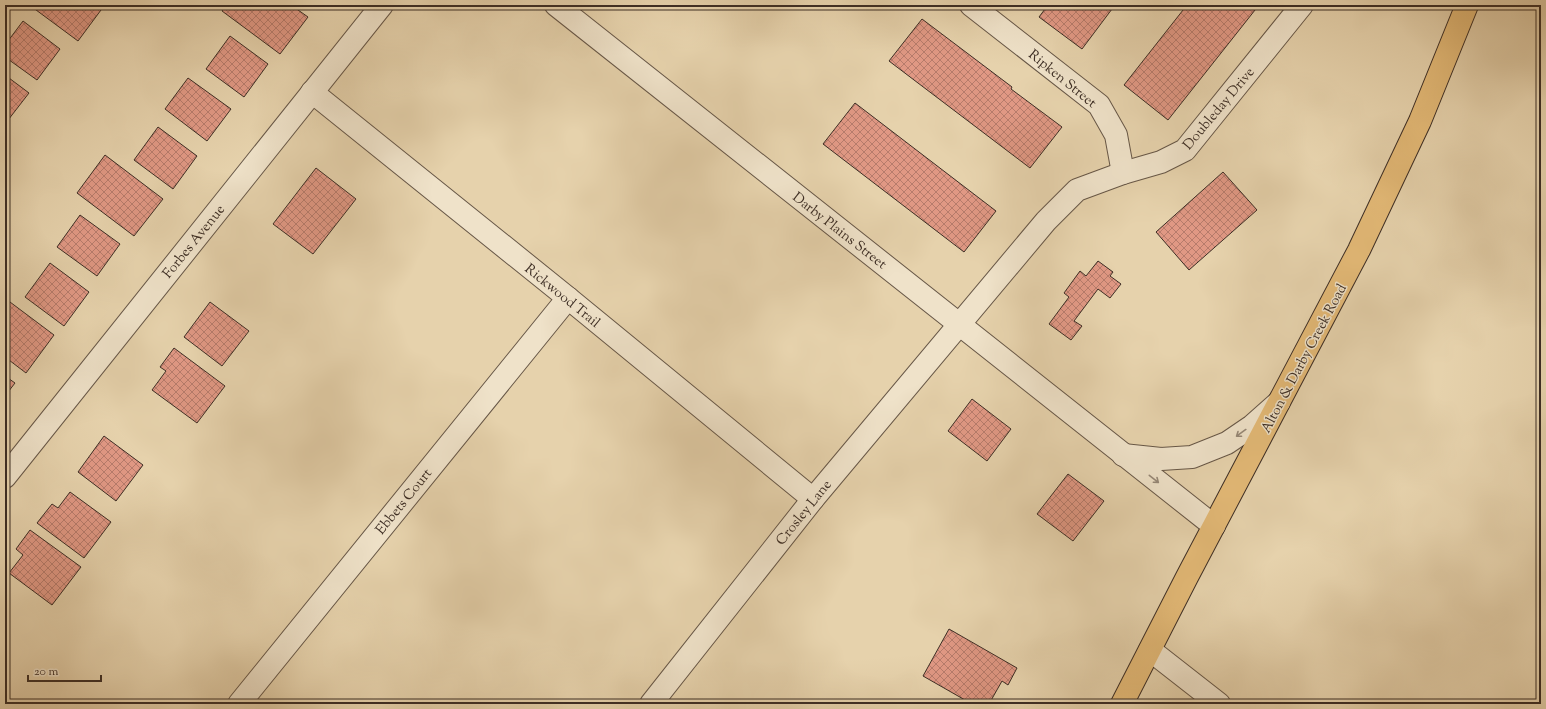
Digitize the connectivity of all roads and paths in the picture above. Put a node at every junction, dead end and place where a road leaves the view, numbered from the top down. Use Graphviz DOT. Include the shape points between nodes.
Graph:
graph roads {
  1 [pos="382,5"];
  2 [pos="556,5"];
  3 [pos="1302,5"];
  4 [pos="1467,5"];
  5 [pos="984,9"];
  6 [pos="312,92"];
  7 [pos="1123,173"];
  8 [pos="568,298"];
  9 [pos="959,325"];
  10 [pos="1282,400"];
  11 [pos="1123,455"];
  12 [pos="5,477"];
  13 [pos="813,499"];
  14 [pos="1214,526"];
  15 [pos="1150,650"];
  16 [pos="239,704"];
  17 [pos="651,704"];
  18 [pos="1122,704"];
  19 [pos="1219,704"];
  1 -- 6 [label="street, Forbes Avenue"];
  2 -- 9 [label="street, Darby Plains Street"];
  3 -- 7 [label="street, Doubleday Drive" via="1185,150 1161,162"];
  4 -- 10 [label="main road, Alton & Darby Creek Road" via="1420,121 1360,250"];
  5 -- 7 [label="street, Ripken Street" via="1099,105 1116,135"];
  6 -- 8 [label="street, Rickwood Trail"];
  6 -- 12 [label="street, Forbes Avenue"];
  7 -- 9 [label="street, Doubleday Drive" via="1077,190 1046,221"];
  8 -- 13 [label="street, Rickwood Trail"];
  8 -- 16 [label="street, Ebbets Court"];
  9 -- 11 [label="street, Darby Plains Street"];
  9 -- 13 [label="street, Crosley Lane"];
  10 -- 11 [label="street, one-way" via="1252,426 1227,443 1192,457 1161,459"];
  10 -- 14 [label="main road, Alton & Darby Creek Road"];
  11 -- 14 [label="street, Darby Plains Street, one-way"];
  13 -- 17 [label="street, Crosley Lane"];
  14 -- 15 [label="main road, Alton & Darby Creek Road"];
  15 -- 18 [label="main road, Alton & Darby Creek Road"];
  15 -- 19 [label="street"];
}
